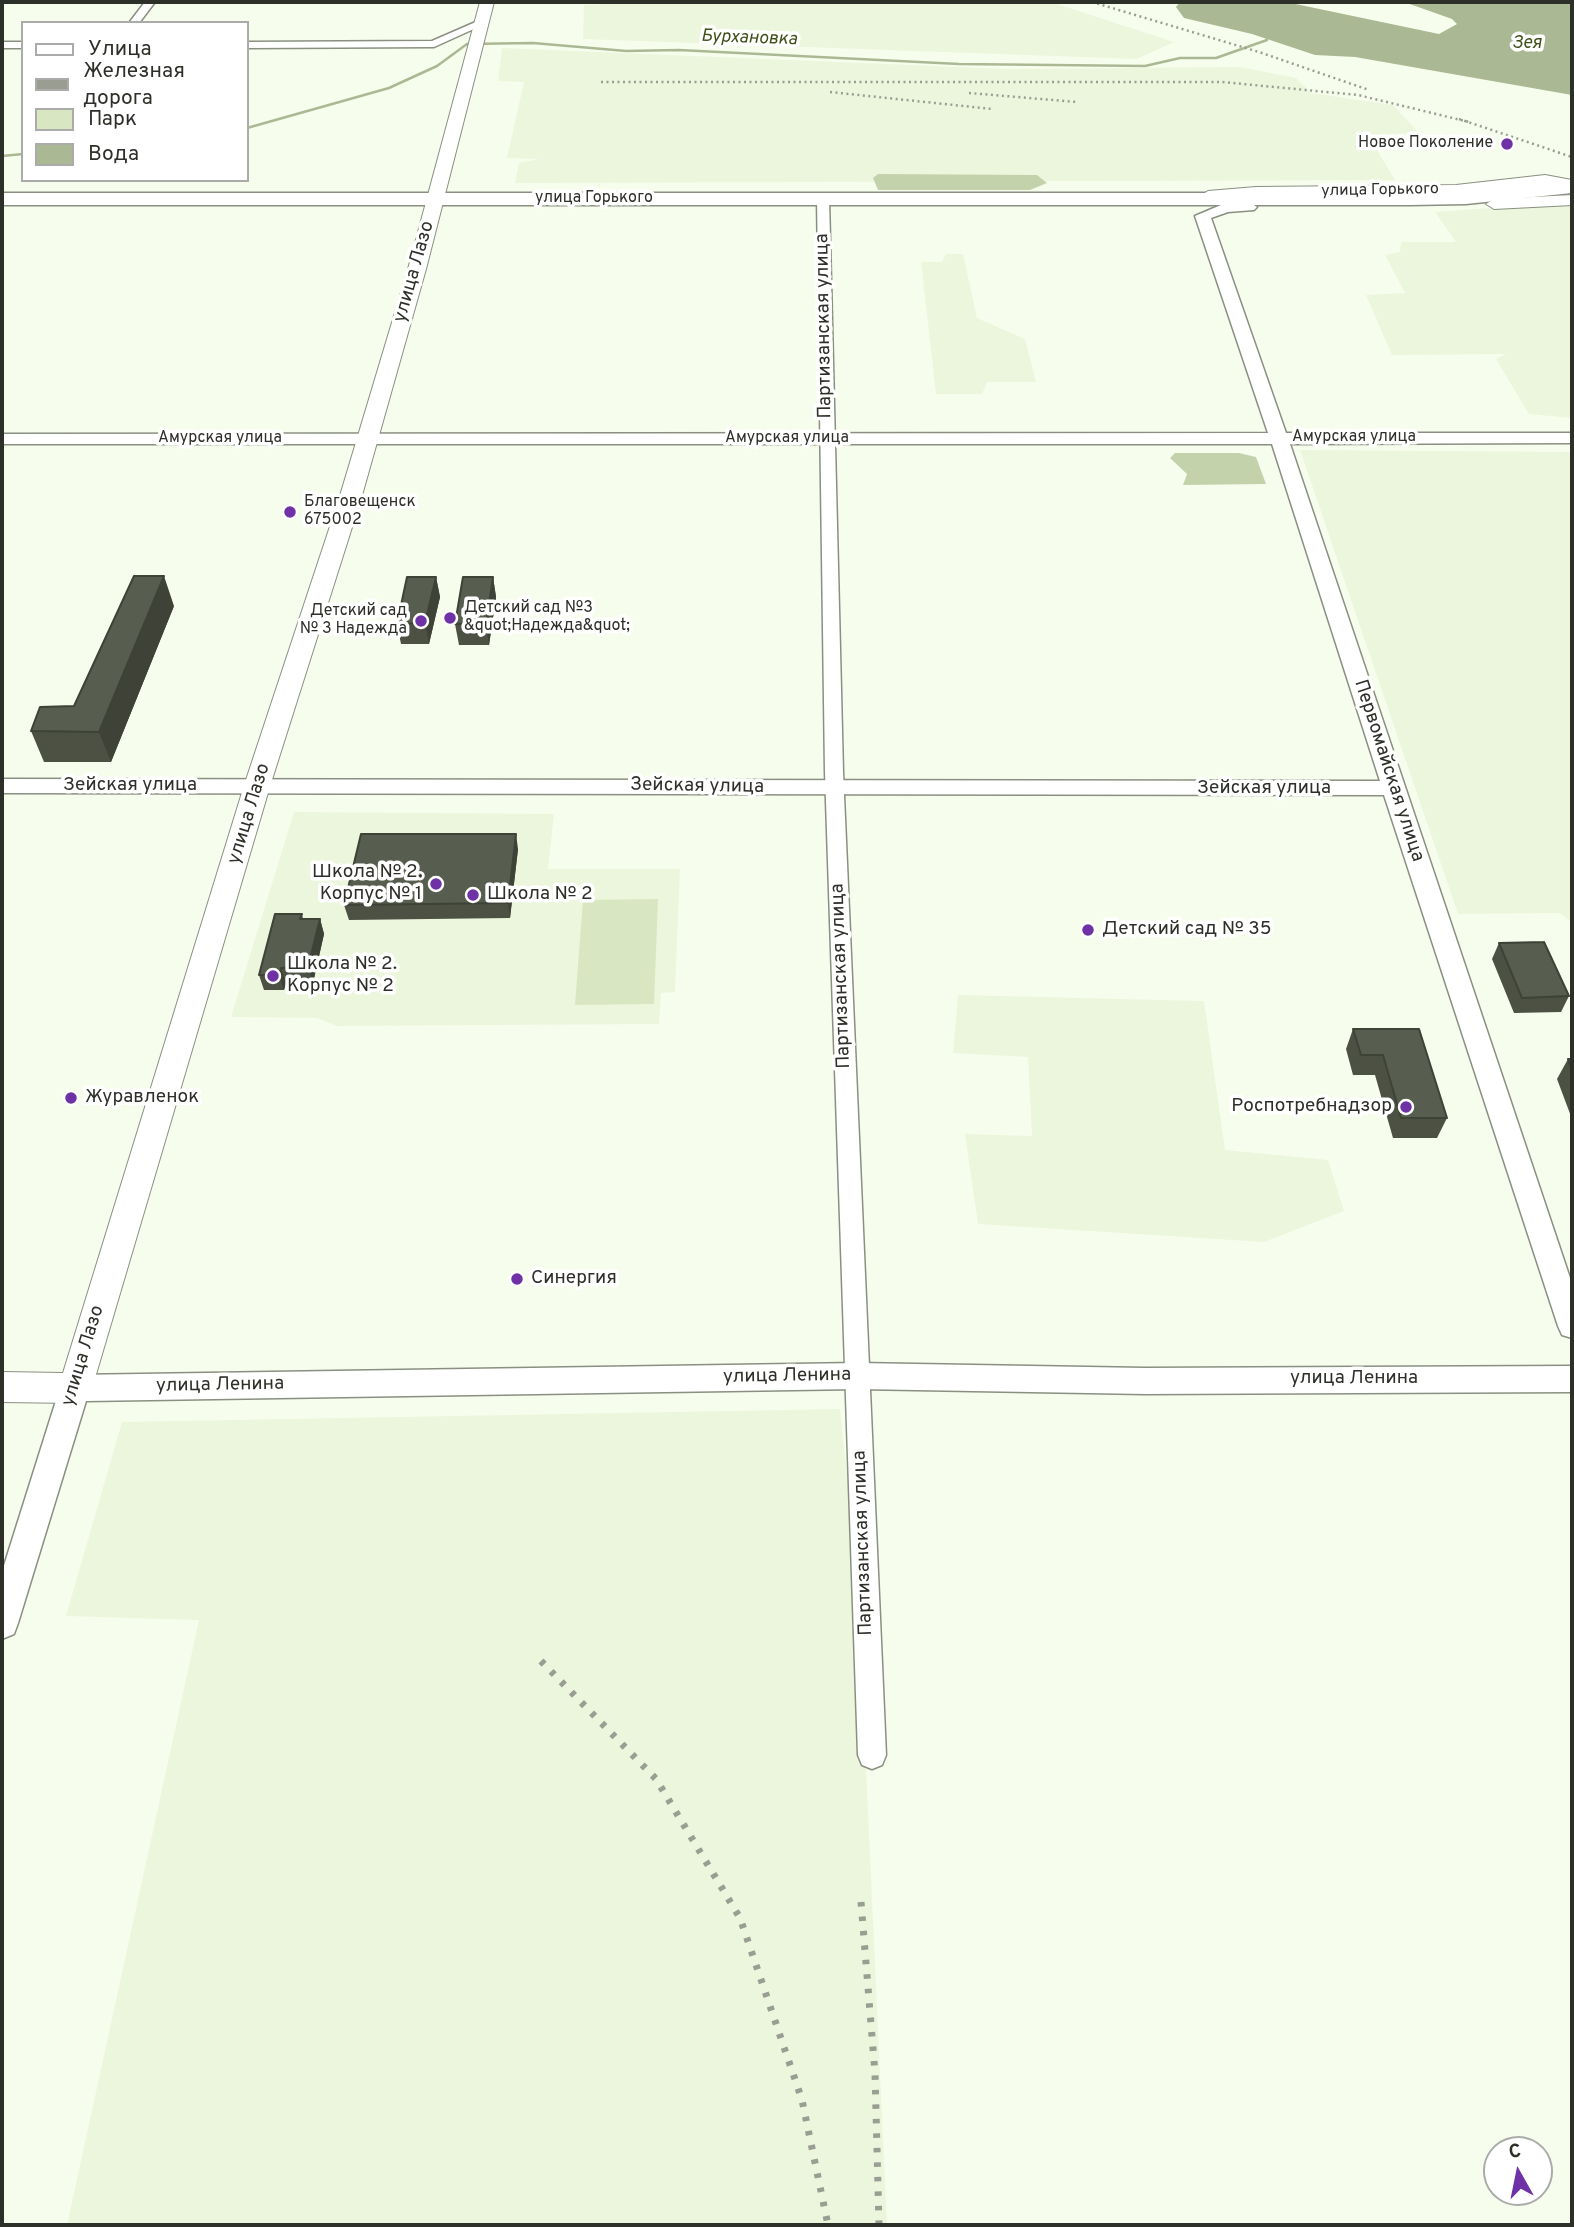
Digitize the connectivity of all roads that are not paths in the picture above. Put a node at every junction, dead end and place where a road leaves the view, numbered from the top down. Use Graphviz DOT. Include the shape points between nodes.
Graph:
graph roads {
  1 [pos="150,2"];
  2 [pos="487,2"];
  3 [pos="136,21"];
  4 [pos="479,35"];
  5 [pos="2,45"];
  6 [pos="21,45"];
  7 [pos="248,45"];
  8 [pos="1572,186"];
  9 [pos="823,198"];
  10 [pos="1179,198"];
  11 [pos="2,199"];
  12 [pos="436,200"];
  13 [pos="1572,200"];
  14 [pos="1249,207"];
  15 [pos="1203,216"];
  16 [pos="1280,438"];
  17 [pos="1572,438"];
  18 [pos="2,439"];
  19 [pos="366,440"];
  20 [pos="826,440"];
  21 [pos="2,786"];
  22 [pos="257,786"];
  23 [pos="834,789"];
  24 [pos="1392,789"];
  25 [pos="1572,1326"];
  26 [pos="858,1376"];
  27 [pos="1572,1379"];
  28 [pos="2,1387"];
  29 [pos="75,1388"];
  30 [pos="2,1623"];
  31 [pos="872,1755"];
  1 -- 3 [label="street"];
  2 -- 4 [label="main road, улица Лазо"];
  4 -- 7 [label="street" via="434,44"];
  4 -- 12 [label="main road, улица Лазо"];
  5 -- 6 [label="street"];
  8 -- 10 [label="main road" via="1466,198"];
  8 -- 10 [label="main road, улица Горького" via="1545,180 1456,190 1256,192"];
  9 -- 10 [label="main road, улица Горького"];
  9 -- 12 [label="main road, улица Горького"];
  9 -- 20 [label="street, Партизанская улица"];
  10 -- 14 [label="main road, улица Горького"];
  10 -- 15 [label="street"];
  11 -- 12 [label="main road, улица Горького"];
  12 -- 19 [label="main road, улица Лазо"];
  13 -- 14 [label="main road, улица Горького"];
  14 -- 15 [label="street"];
  15 -- 16 [label="street, Первомайская улица"];
  16 -- 17 [label="street, Амурская улица"];
  16 -- 20 [label="street, Амурская улица"];
  16 -- 24 [label="street, Первомайская улица"];
  18 -- 19 [label="street, Амурская улица"];
  19 -- 20 [label="street, Амурская улица"];
  19 -- 22 [label="main road, улица Лазо"];
  20 -- 23 [label="street, Партизанская улица"];
  21 -- 22 [label="street, Зейская улица"];
  22 -- 23 [label="street, Зейская улица"];
  22 -- 29 [label="main road, улица Лазо"];
  23 -- 24 [label="street, Зейская улица"];
  23 -- 26 [label="street, Партизанская улица"];
  24 -- 25 [label="street, Первомайская улица"];
  26 -- 27 [label="street, улица Ленина" via="1145,1381"];
  26 -- 29 [label="street, улица Ленина"];
  26 -- 31 [label="street, Партизанская улица"];
  28 -- 29 [label="main road, улица Ленина"];
  29 -- 30 [label="street, улица Лазо"];
}
